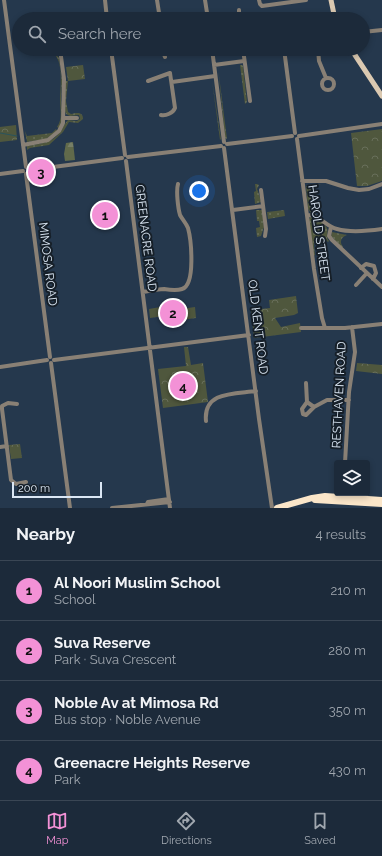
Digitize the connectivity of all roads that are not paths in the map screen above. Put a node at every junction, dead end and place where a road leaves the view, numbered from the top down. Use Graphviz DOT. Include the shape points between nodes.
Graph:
graph roads {
  1 [pos="4,0"];
  2 [pos="105,0"];
  3 [pos="157,0"];
  4 [pos="205,0"];
  5 [pos="259,0"];
  6 [pos="306,0"];
  7 [pos="333,0"];
  8 [pos="106,12"];
  9 [pos="159,12"];
  10 [pos="207,12"];
  11 [pos="334,12"];
  12 [pos="382,30"];
  13 [pos="370,31"];
  14 [pos="61,56"];
  15 [pos="112,56"];
  16 [pos="213,56"];
  17 [pos="244,56"];
  18 [pos="285,56"];
  19 [pos="319,56"];
  20 [pos="356,56"];
  21 [pos="244,61"];
  22 [pos="214,65"];
  23 [pos="215,76"];
  24 [pos="326,78"];
  25 [pos="148,81"];
  26 [pos="172,82"];
  27 [pos="382,96"];
  28 [pos="250,101"];
  29 [pos="161,115"];
  30 [pos="64,118"];
  31 [pos="77,118"];
  32 [pos="382,124"];
  33 [pos="296,136"];
  34 [pos="23,145"];
  35 [pos="224,145"];
  36 [pos="125,158"];
  37 [pos="26,171"];
  38 [pos="0,174"];
  39 [pos="302,181"];
  40 [pos="178,184"];
  41 [pos="382,184"];
  42 [pos="261,190"];
  43 [pos="263,206"];
  44 [pos="233,210"];
  45 [pos="307,215"];
  46 [pos="331,227"];
  47 [pos="382,229"];
  48 [pos="265,236"];
  49 [pos="362,268"];
  50 [pos="367,273"];
  51 [pos="373,279"];
  52 [pos="356,285"];
  53 [pos="382,287"];
  54 [pos="143,292"];
  55 [pos="382,324"];
  56 [pos="352,327"];
  57 [pos="301,328"];
  58 [pos="325,328"];
  59 [pos="249,335"];
  60 [pos="150,347"];
  61 [pos="51,360"];
  62 [pos="0,367"];
  63 [pos="306,383"];
  64 [pos="256,391"];
  65 [pos="349,400"];
  66 [pos="307,402"];
  67 [pos="17,404"];
  68 [pos="1,405"];
  69 [pos="314,407"];
  70 [pos="206,420"];
  71 [pos="7,446"];
  72 [pos="0,447"];
  73 [pos="345,460"];
  74 [pos="26,482"];
  75 [pos="334,495"];
  76 [pos="346,496"];
  77 [pos="169,500"];
  78 [pos="364,503"];
  79 [pos="379,504"];
  80 [pos="295,507"];
  81 [pos="70,508"];
  82 [pos="112,508"];
  83 [pos="170,508"];
  84 [pos="272,508"];
  85 [pos="277,508"];
  86 [pos="286,508"];
  1 -- 34 [label="street, MIMOSA ROAD"];
  2 -- 8 [label="street"];
  3 -- 9 [label="street"];
  4 -- 10 [label="street"];
  5 -- 6 [label="street" via="262,6"];
  7 -- 11 [label="main road"];
  12 -- 13 [label="street"];
  14 -- 30 [label="street"];
  15 -- 36 [label="street, GREENACRE ROAD"];
  16 -- 22 [label="street, OLD KENT ROAD"];
  17 -- 21 [label="street"];
  18 -- 33 [label="street, HAROLD STREET"];
  19 -- 24 [label="street"];
  20 -- 27 [label="main road"];
  21 -- 22 [label="street"];
  21 -- 28 [label="street"];
  22 -- 23 [label="street, OLD KENT ROAD"];
  23 -- 26 [label="street"];
  23 -- 35 [label="street, OLD KENT ROAD"];
  25 -- 26 [label="street" via="170,74"];
  26 -- 29 [label="street" via="175,109"];
  30 -- 31 [label="street"];
  30 -- 34 [label="street" via="61,128 50,139"];
  32 -- 33 [label="street"];
  33 -- 35 [label="street"];
  33 -- 39 [label="street, HAROLD STREET"];
  34 -- 37 [label="street, MIMOSA ROAD"];
  35 -- 36 [label="street"];
  35 -- 44 [label="street, OLD KENT ROAD"];
  36 -- 37 [label="street"];
  36 -- 54 [label="street, GREENACRE ROAD"];
  37 -- 38 [label="street"];
  37 -- 61 [label="street, MIMOSA ROAD"];
  39 -- 41 [label="street" via="326,181 359,190"];
  39 -- 45 [label="street, HAROLD STREET"];
  40 -- 54 [label="street" via="180,213 188,226 192,264 188,284 182,289"];
  42 -- 43 [label="street"];
  43 -- 44 [label="street"];
  43 -- 48 [label="street"];
  44 -- 59 [label="street, OLD KENT ROAD"];
  45 -- 46 [label="street" via="315,216"];
  45 -- 58 [label="street, HAROLD STREET" via="316,285"];
  46 -- 47 [label="street" via="349,231"];
  46 -- 49 [label="street" via="330,238"];
  49 -- 50 [label="street"];
  49 -- 51 [label="street" via="366,264 374,266 376,273"];
  50 -- 51 [label="street"];
  50 -- 52 [label="street"];
  51 -- 53 [label="street"];
  54 -- 60 [label="street, GREENACRE ROAD"];
  55 -- 56 [label="street"];
  56 -- 58 [label="street"];
  56 -- 65 [label="street, RESTHAVEN ROAD" via="355,352"];
  57 -- 58 [label="street"];
  59 -- 60 [label="street"];
  59 -- 64 [label="street, OLD KENT ROAD"];
  60 -- 61 [label="street"];
  60 -- 77 [label="street, GREENACRE ROAD"];
  61 -- 62 [label="street"];
  61 -- 81 [label="street, MIMOSA ROAD"];
  63 -- 66 [label="street"];
  64 -- 70 [label="street" via="215,398 207,408"];
  64 -- 84 [label="street, OLD KENT ROAD"];
  65 -- 69 [label="street" via="327,400"];
  65 -- 73 [label="street, RESTHAVEN ROAD"];
  66 -- 69 [label="street"];
  66 -- 69 [label="street" via="302,409 303,414"];
  67 -- 68 [label="street"];
  68 -- 71 [label="street"];
  71 -- 72 [label="street"];
  71 -- 74 [label="street" via="12,483"];
  75 -- 85 [label="highway" via="318,496"];
  76 -- 78 [label="highway"];
  77 -- 82 [label="street"];
  77 -- 83 [label="street, GREENACRE ROAD"];
  78 -- 79 [label="highway"];
  78 -- 80 [label="highway" via="320,500"];
  80 -- 86 [label="highway"];
}
